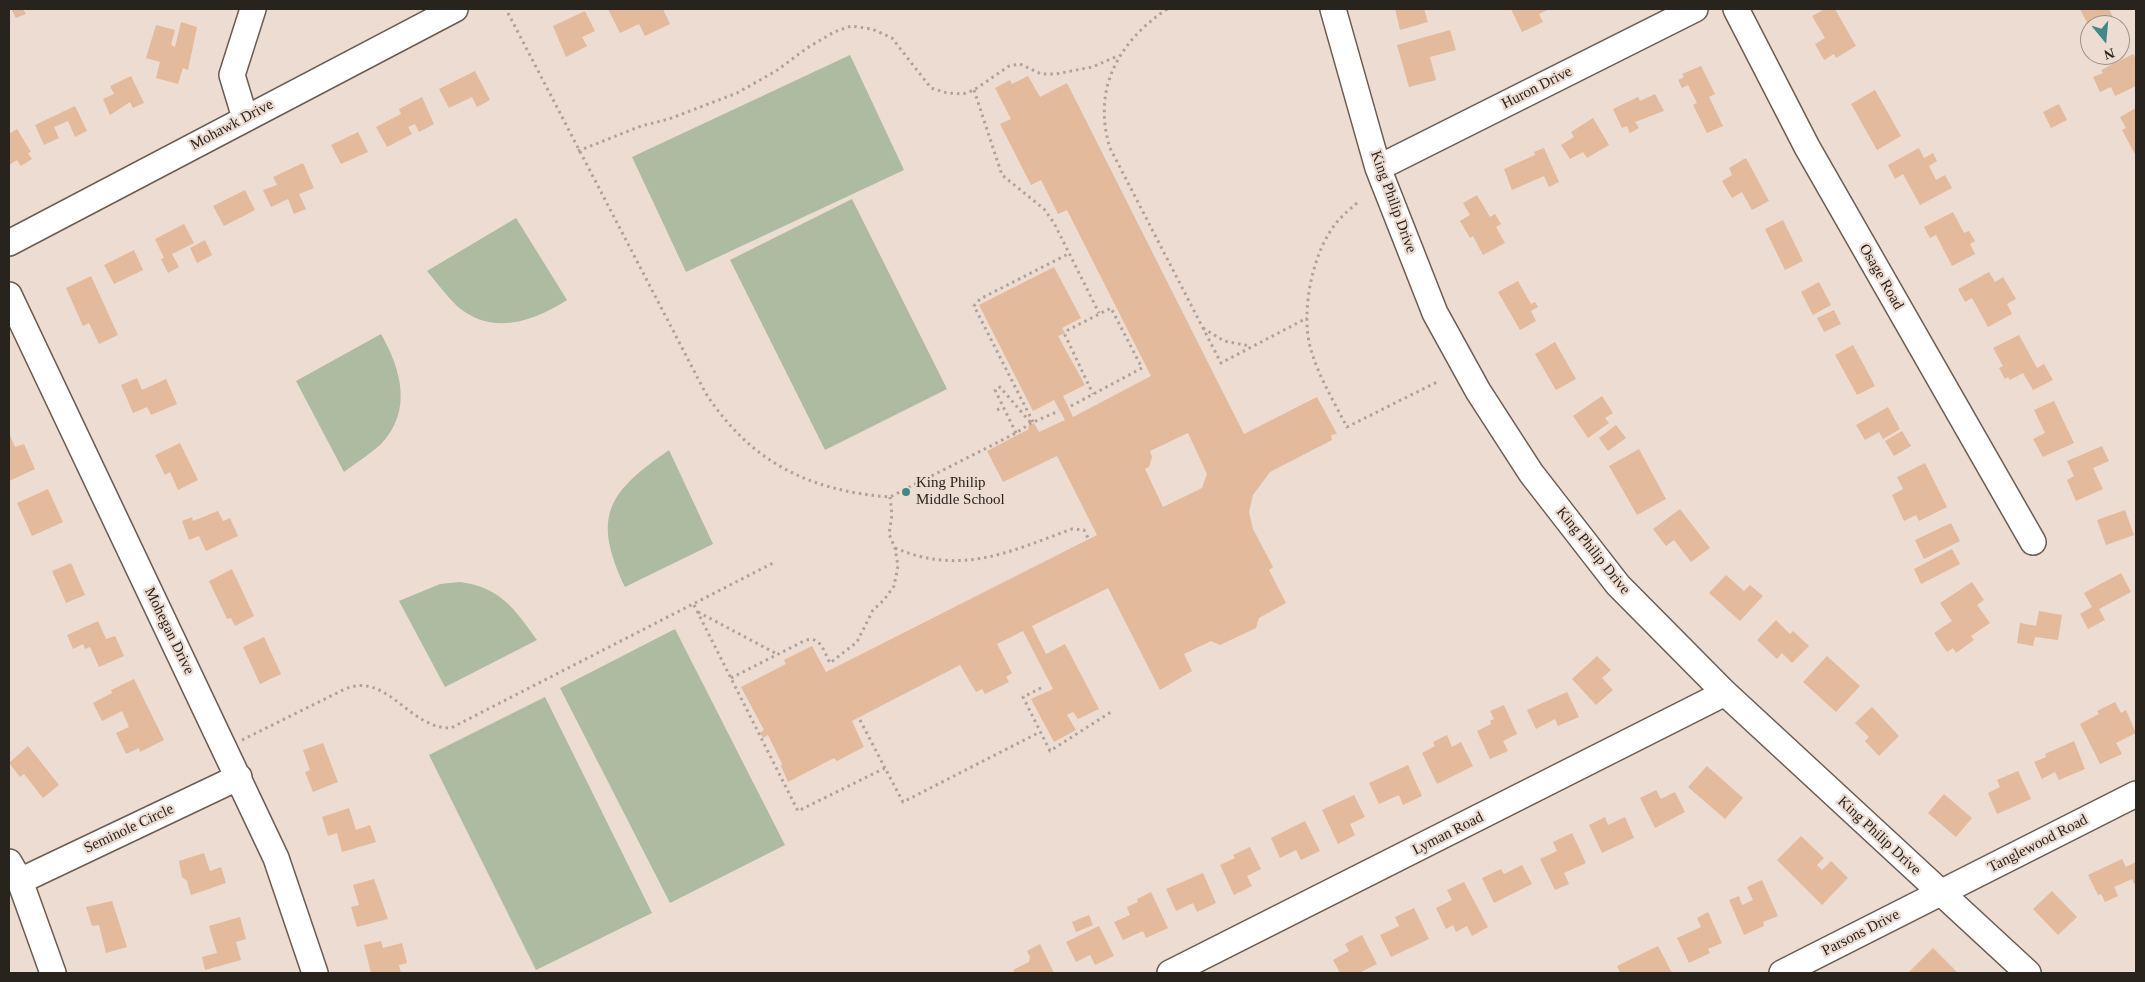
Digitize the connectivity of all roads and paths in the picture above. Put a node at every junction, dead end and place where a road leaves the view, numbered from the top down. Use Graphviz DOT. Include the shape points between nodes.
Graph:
graph roads {
  1 [pos="252,9"];
  2 [pos="455,9"];
  3 [pos="1167,9"];
  4 [pos="1333,9"];
  5 [pos="1695,9"];
  6 [pos="1736,9"];
  7 [pos="508,13"];
  8 [pos="1118,56"];
  9 [pos="974,90"];
  10 [pos="245,118"];
  11 [pos="578,151"];
  12 [pos="1378,168"];
  13 [pos="1357,203"];
  14 [pos="9,243"];
  15 [pos="1068,254"];
  16 [pos="9,295"];
  17 [pos="1099,314"];
  18 [pos="1307,318"];
  19 [pos="1203,328"];
  20 [pos="1250,346"];
  21 [pos="1439,381"];
  22 [pos="1093,394"];
  23 [pos="1070,406"];
  24 [pos="1003,407"];
  25 [pos="997,410"];
  26 [pos="1059,411"];
  27 [pos="1032,422"];
  28 [pos="1016,433"];
  29 [pos="890,497"];
  30 [pos="1088,538"];
  31 [pos="2033,542"];
  32 [pos="895,548"];
  33 [pos="775,562"];
  34 [pos="694,605"];
  35 [pos="697,612"];
  36 [pos="777,654"];
  37 [pos="731,678"];
  38 [pos="1041,688"];
  39 [pos="1725,693"];
  40 [pos="1111,712"];
  41 [pos="860,720"];
  42 [pos="1040,732"];
  43 [pos="225,749"];
  44 [pos="884,768"];
  45 [pos="239,777"];
  46 [pos="2136,794"];
  47 [pos="14,872"];
  48 [pos="1940,893"];
  49 [pos="53,973"];
  50 [pos="315,973"];
  51 [pos="1170,973"];
  52 [pos="1782,973"];
  53 [pos="2028,973"];
  1 -- 10 [label="street" via="232,75"];
  2 -- 10 [label="street, Mohawk Drive"];
  3 -- 8 [label="path" via="1151,20"];
  4 -- 12 [label="street, King Philip Drive"];
  5 -- 12 [label="street, Huron Drive"];
  6 -- 31 [label="street, Osage Road" via="1807,147"];
  7 -- 11 [label="path"];
  8 -- 9 [label="path" via="1092,68 1056,74 1041,74 1020,64 1009,66"];
  8 -- 19 [label="path" via="1104,103 1104,127 1110,148"];
  9 -- 11 [label="path" via="963,94 931,88 892,38 872,29 851,26 807,48 737,94"];
  9 -- 15 [label="path" via="1002,175 1044,210 1054,223"];
  10 -- 14 [label="street, Mohawk Drive"];
  11 -- 29 [label="path" via="705,392 737,434 785,471 812,483 869,496"];
  12 -- 39 [label="street, King Philip Drive" via="1435,312 1478,391 1531,473 1618,585"];
  13 -- 18 [label="path" via="1336,222 1325,242 1314,268"];
  15 -- 17 [label="path"];
  15 -- 27 [label="path" via="980,299 974,306"];
  16 -- 43 [label="street, Mohegan Drive"];
  17 -- 22 [label="path" via="1068,330 1065,335"];
  17 -- 22 [label="path" via="1111,308 1142,368"];
  18 -- 20 [label="path"];
  18 -- 21 [label="path" via="1311,348 1319,372 1347,427"];
  19 -- 20 [label="path" via="1224,341"];
  19 -- 20 [label="path" via="1221,363"];
  22 -- 23 [label="path"];
  24 -- 25 [label="path"];
  24 -- 27 [label="path" via="995,390 1000,387"];
  24 -- 28 [label="path"];
  26 -- 27 [label="path"];
  27 -- 28 [label="path"];
  28 -- 29 [label="path"];
  29 -- 32 [label="path" via="889,534"];
  30 -- 32 [label="path" via="1084,530 1072,529 1000,554 956,562 924,559"];
  32 -- 36 [label="path" via="898,566 894,586 873,610 857,642 845,653 830,663 820,643 811,638"];
  33 -- 34 [label="path"];
  34 -- 35 [label="path"];
  34 -- 43 [label="path" via="451,728 432,726 377,688 361,684 344,688"];
  35 -- 36 [label="path"];
  35 -- 37 [label="path"];
  36 -- 37 [label="path"];
  37 -- 44 [label="path" via="798,811"];
  38 -- 42 [label="path" via="1023,697"];
  39 -- 48 [label="street, King Philip Drive"];
  39 -- 51 [label="street, Lyman Road"];
  40 -- 42 [label="path" via="1050,751"];
  41 -- 44 [label="path"];
  42 -- 44 [label="path" via="902,802"];
  43 -- 45 [label="street, Mohegan Drive"];
  45 -- 47 [label="street, Seminole Circle"];
  45 -- 50 [label="street, Mohegan Drive" via="276,858"];
  46 -- 48 [label="street, Tanglewood Road"];
  47 -- 49 [label="street, Seminole Circle"];
  48 -- 52 [label="street, Parsons Drive"];
  48 -- 53 [label="street, King Philip Drive"];
}
